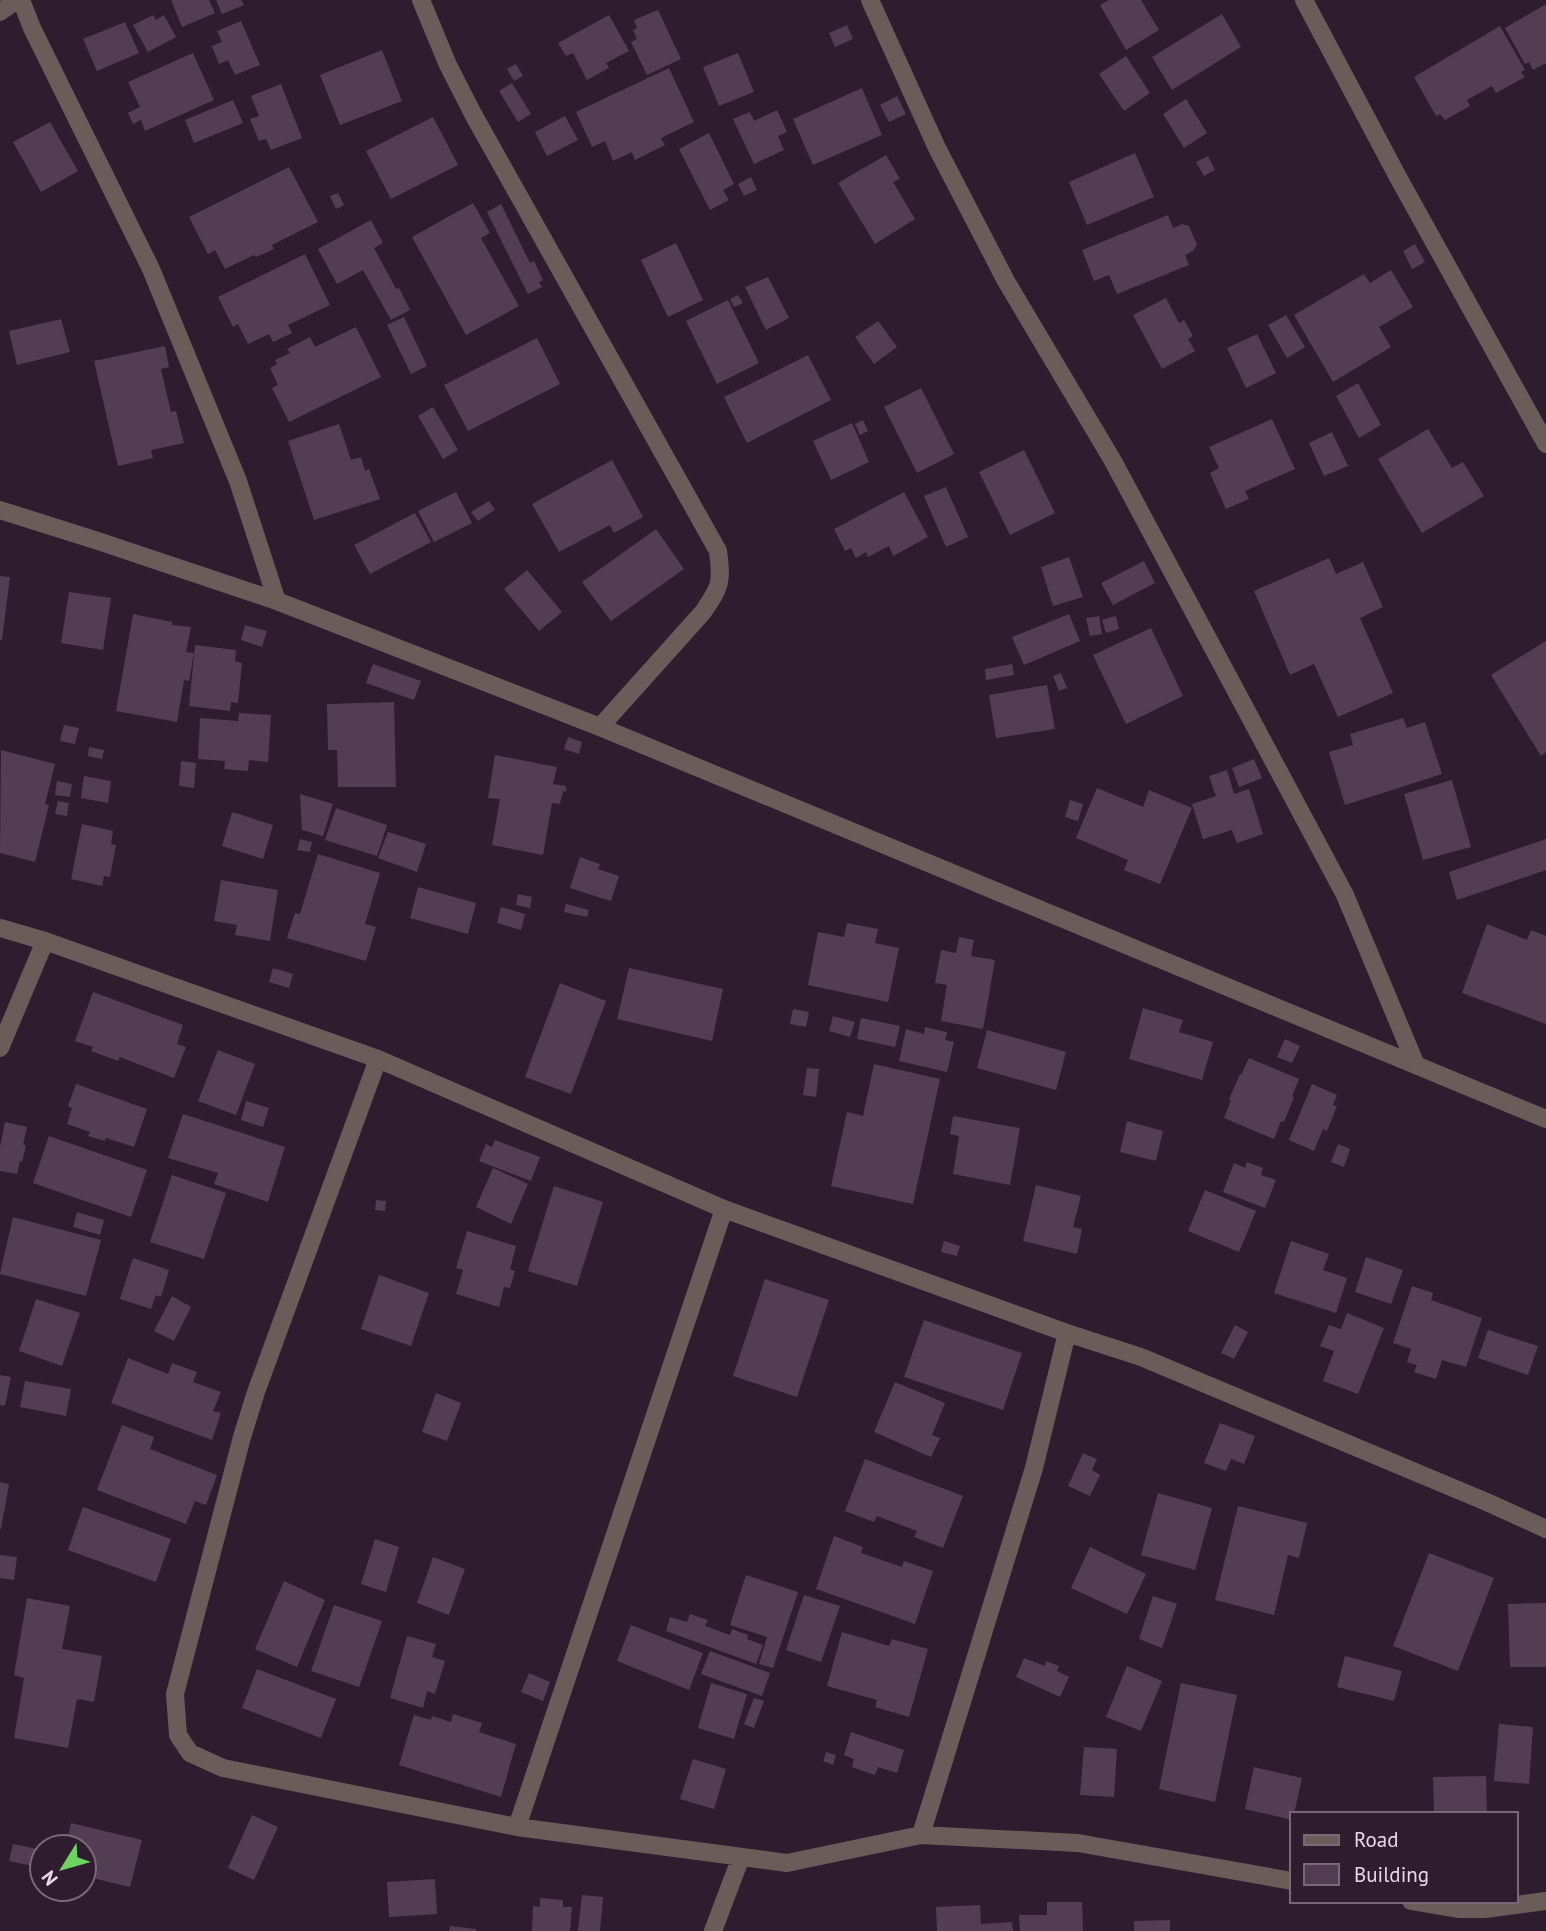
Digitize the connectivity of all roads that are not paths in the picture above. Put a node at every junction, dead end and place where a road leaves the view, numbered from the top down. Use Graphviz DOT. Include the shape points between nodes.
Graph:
graph roads {
  1 [pos="19,0"];
  2 [pos="421,0"];
  3 [pos="870,0"];
  4 [pos="1304,0"];
  5 [pos="0,12"];
  6 [pos="1546,444"];
  7 [pos="0,510"];
  8 [pos="277,601"];
  9 [pos="600,727"];
  10 [pos="0,928"];
  11 [pos="45,941"];
  12 [pos="0,1048"];
  13 [pos="378,1059"];
  14 [pos="1416,1065"];
  15 [pos="1546,1119"];
  16 [pos="724,1209"];
  17 [pos="1067,1333"];
  18 [pos="1546,1529"];
  19 [pos="517,1827"];
  20 [pos="921,1835"];
  21 [pos="741,1857"];
  22 [pos="1290,1881"];
  23 [pos="1546,1900"];
  24 [pos="1424,1903"];
  25 [pos="713,1931"];
  1 -- 5 [label="street"];
  1 -- 8 [label="street" via="151,269 238,481"];
  2 -- 9 [label="street" via="473,114 718,551 718,591 704,612"];
  3 -- 14 [label="street" via="937,148 1006,281 1113,461 1345,895"];
  4 -- 6 [label="street"];
  7 -- 8 [label="street"];
  8 -- 9 [label="street"];
  9 -- 14 [label="street"];
  10 -- 11 [label="street"];
  11 -- 12 [label="street"];
  11 -- 13 [label="street"];
  13 -- 16 [label="street"];
  13 -- 19 [label="street" via="242,1437 175,1694 178,1735 190,1753 223,1768"];
  14 -- 15 [label="street"];
  16 -- 17 [label="street"];
  16 -- 19 [label="street"];
  17 -- 18 [label="street" via="1141,1357"];
  17 -- 20 [label="street" via="1034,1468"];
  19 -- 21 [label="street"];
  20 -- 21 [label="street" via="787,1863"];
  20 -- 22 [label="street" via="1078,1843"];
  21 -- 25 [label="street"];
  23 -- 24 [label="street" via="1485,1909"];
}
